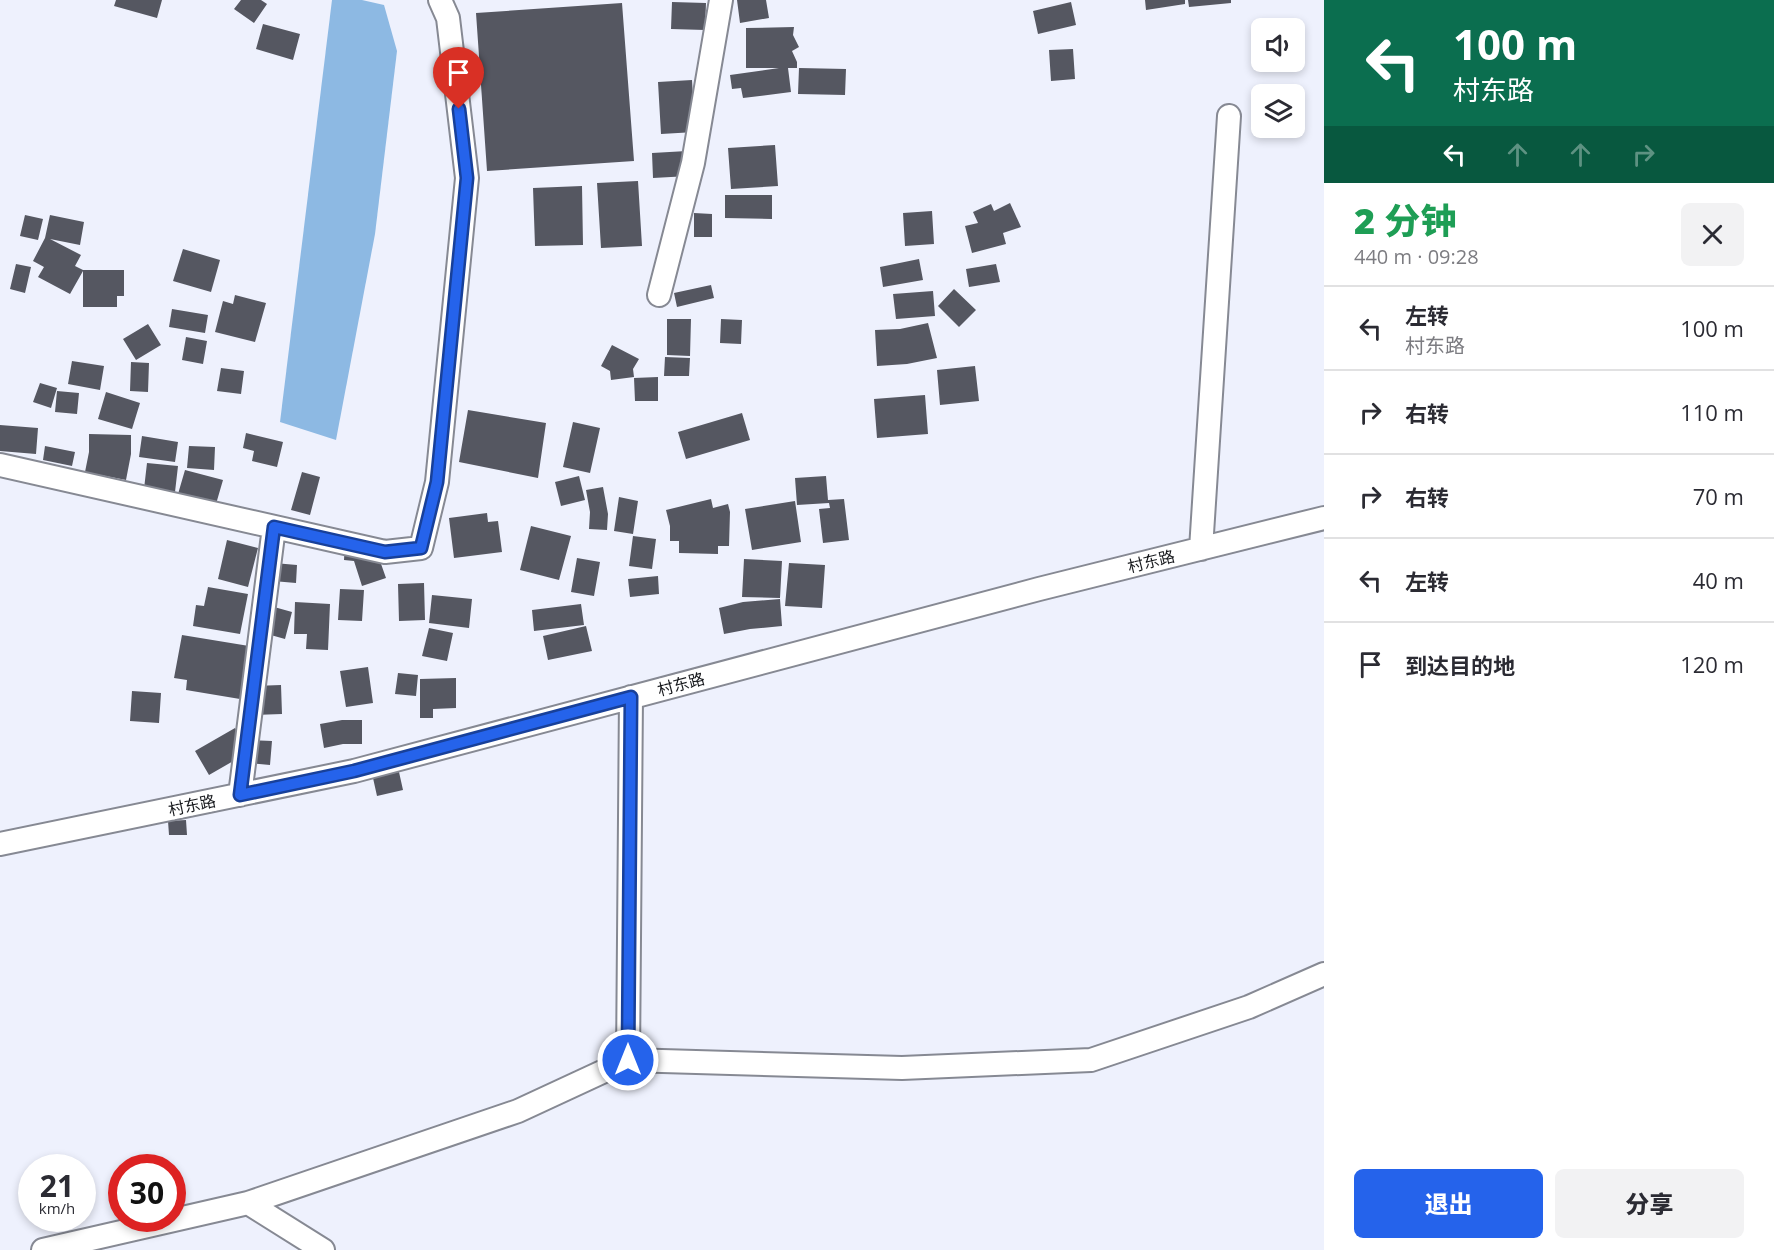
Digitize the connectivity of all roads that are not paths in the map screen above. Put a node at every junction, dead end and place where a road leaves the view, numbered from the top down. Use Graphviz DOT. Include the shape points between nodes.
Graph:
graph roads {
  1 [pos="440,0"];
  2 [pos="721,0"];
  3 [pos="1229,116"];
  4 [pos="659,295"];
  5 [pos="0,465"];
  6 [pos="1324,518"];
  7 [pos="274,527"];
  8 [pos="1201,549"];
  9 [pos="631,697"];
  10 [pos="240,795"];
  11 [pos="0,844"];
  12 [pos="1324,974"];
  13 [pos="628,1060"];
  14 [pos="248,1203"];
  15 [pos="43,1250"];
  16 [pos="323,1250"];
  1 -- 7 [label="street" via="448,18 467,178 437,482 421,548 385,552"];
  2 -- 4 [label="street" via="693,163"];
  3 -- 8 [label="street"];
  5 -- 7 [label="street"];
  6 -- 8 [label="street, 村东路"];
  7 -- 10 [label="street"];
  8 -- 9 [label="street, 村东路"];
  9 -- 10 [label="street, 村东路" via="354,771"];
  9 -- 13 [label="street"];
  10 -- 11 [label="street, 村东路"];
  12 -- 13 [label="street" via="1249,1007 1091,1060 902,1068"];
  13 -- 14 [label="street" via="518,1111"];
  14 -- 15 [label="street"];
  14 -- 16 [label="street"];
}
